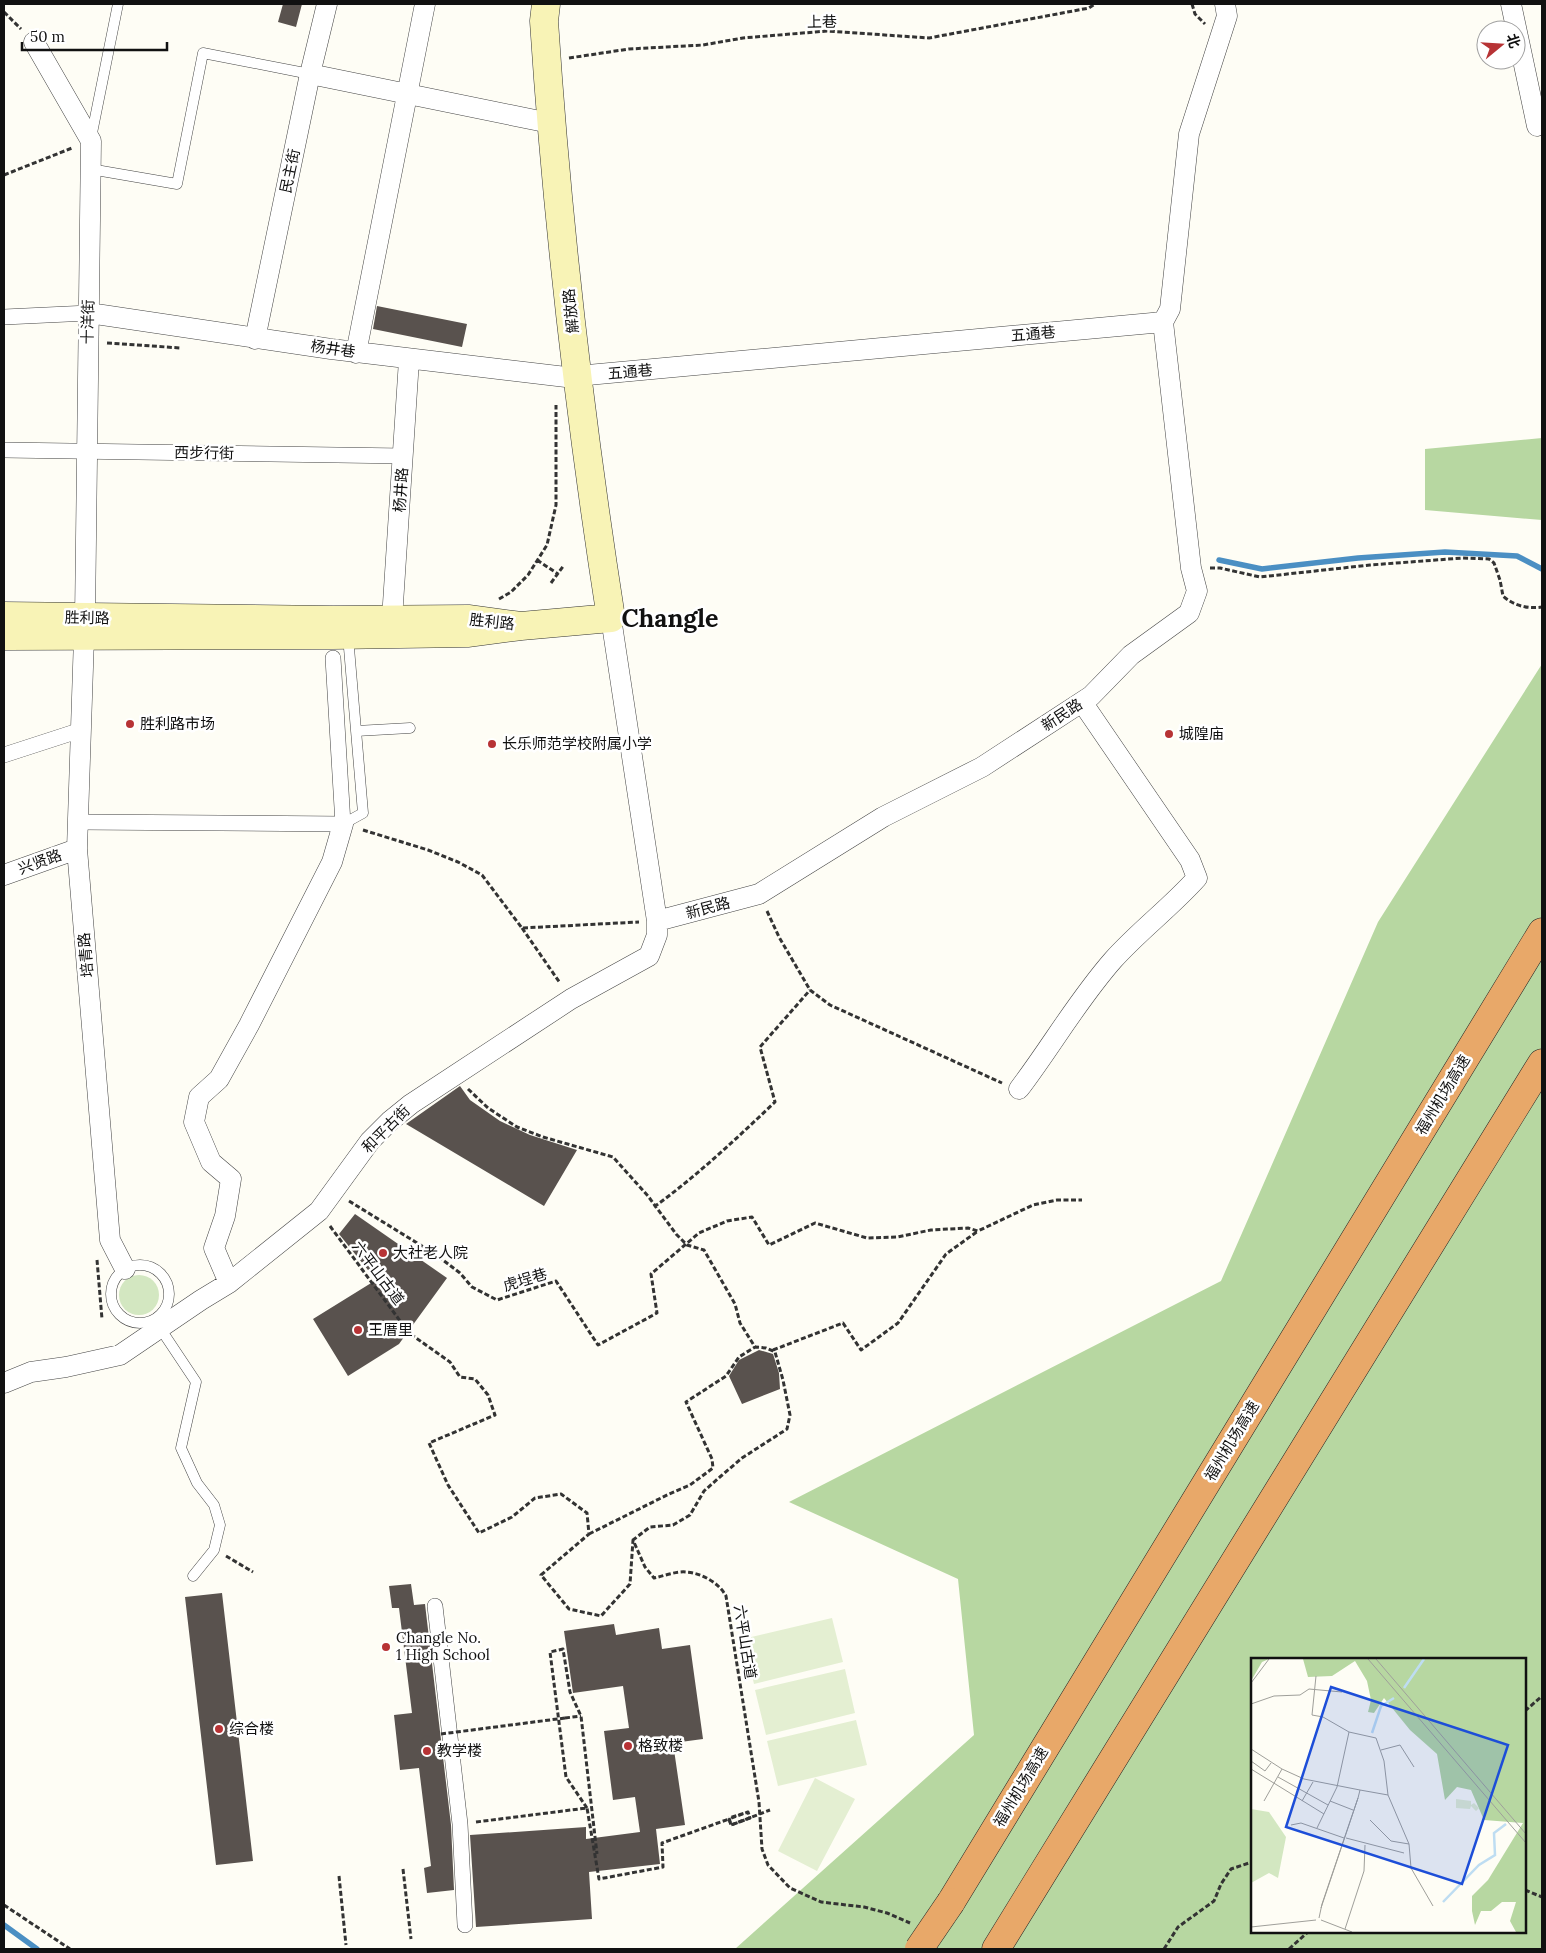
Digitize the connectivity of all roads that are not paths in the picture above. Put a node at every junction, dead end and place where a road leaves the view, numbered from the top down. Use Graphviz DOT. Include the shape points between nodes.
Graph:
graph roads {
  1 [pos="118,4"];
  2 [pos="327,4"];
  3 [pos="425,4"];
  4 [pos="546,4"];
  5 [pos="1225,4"];
  6 [pos="1511,4"];
  7 [pos="34,42"];
  8 [pos="310,74"];
  9 [pos="407,94"];
  10 [pos="540,121"];
  11 [pos="1537,126"];
  12 [pos="91,141"];
  13 [pos="90,169"];
  14 [pos="88,313"];
  15 [pos="4,317"];
  16 [pos="1163,322"];
  17 [pos="254,339"];
  18 [pos="356,353"];
  19 [pos="409,360"];
  20 [pos="566,376"];
  21 [pos="4,450"];
  22 [pos="87,451"];
  23 [pos="404,456"];
  24 [pos="4,616"];
  25 [pos="611,618"];
  26 [pos="392,619"];
  27 [pos="522,626"];
  28 [pos="85,627"];
  29 [pos="348,635"];
  30 [pos="4,636"];
  31 [pos="333,658"];
  32 [pos="1082,702"];
  33 [pos="410,728"];
  34 [pos="81,730"];
  35 [pos="356,731"];
  36 [pos="4,755"];
  37 [pos="78,822"];
  38 [pos="343,824"];
  39 [pos="77,849"];
  40 [pos="4,875"];
  41 [pos="658,922"];
  42 [pos="1542,932"];
  43 [pos="1542,1063"];
  44 [pos="1019,1090"];
  45 [pos="125,1269"];
  46 [pos="229,1283"];
  47 [pos="157,1323"];
  48 [pos="4,1383"];
  49 [pos="193,1576"];
  50 [pos="435,1606"];
  51 [pos="465,1924"];
  52 [pos="917,1938"];
  53 [pos="1001,1942"];
  1 -- 12 [label="lane"];
  2 -- 8 [label="street, 民主街"];
  3 -- 9 [label="street"];
  4 -- 20 [label="main road, 解放路" via="544,20"];
  5 -- 16 [label="street" via="1226,16 1189,134 1170,309"];
  6 -- 11 [label="street"];
  7 -- 12 [label="street"];
  8 -- 9 [label="street"];
  8 -- 13 [label="lane" via="203,54 177,184"];
  8 -- 17 [label="street, 民主街"];
  9 -- 10 [label="street"];
  9 -- 18 [label="street"];
  12 -- 13 [label="street, 十洋街"];
  13 -- 14 [label="street, 十洋街"];
  14 -- 15 [label="street"];
  14 -- 17 [label="street, 杨井巷"];
  14 -- 22 [label="street, 十洋街"];
  16 -- 20 [label="street, 五通巷"];
  16 -- 32 [label="street, 新民路" via="1191,568 1197,591 1188,613 1132,655"];
  17 -- 18 [label="street, 杨井巷"];
  18 -- 19 [label="street, 杨井巷"];
  19 -- 20 [label="street, 杨井巷"];
  19 -- 23 [label="street, 杨井路"];
  20 -- 25 [label="main road, 解放路"];
  21 -- 22 [label="street, 西步行街"];
  22 -- 23 [label="street, 西步行街"];
  22 -- 28 [label="street, 十洋街"];
  23 -- 26 [label="street, 杨井路"];
  24 -- 28 [label="main road, 胜利路"];
  25 -- 27 [label="main road"];
  25 -- 41 [label="street"];
  26 -- 27 [label="main road, 胜利路" via="468,619"];
  26 -- 28 [label="main road, 胜利路"];
  27 -- 29 [label="main road, 胜利路" via="467,632"];
  28 -- 29 [label="main road, 胜利路"];
  28 -- 30 [label="main road, 胜利路"];
  28 -- 34 [label="street, 培青路"];
  29 -- 35 [label="lane"];
  31 -- 38 [label="street"];
  32 -- 41 [label="street, 新民路" via="982,767 883,817 760,894"];
  32 -- 44 [label="street" via="1190,860 1197,878 1114,960 1074,1010"];
  33 -- 35 [label="lane"];
  34 -- 36 [label="street"];
  34 -- 37 [label="street, 培青路"];
  35 -- 38 [label="lane" via="363,813"];
  37 -- 38 [label="street"];
  37 -- 39 [label="street, 培青路"];
  38 -- 46 [label="street" via="332,862 249,1025 219,1079 199,1097 194,1122 211,1162 231,1179 225,1216 214,1248"];
  39 -- 40 [label="street, 兴贤路"];
  39 -- 45 [label="street, 培青路" via="110,1240"];
  41 -- 46 [label="street, 和平古街" via="649,956 571,1000 454,1074 390,1121 370,1141 319,1212"];
  42 -- 52 [label="highway, 福州机场高速, bridge" via="951,1902"];
  43 -- 53 [label="highway"];
  45 -- 47 [label="lane" via="142,1265 159,1272 165,1279 169,1297"];
  45 -- 47 [label="lane" via="112,1283 110,1292 114,1310 128,1322"];
  46 -- 47 [label="street, 和平古街"];
  47 -- 48 [label="street, 和平古街" via="120,1355 31,1372"];
  47 -- 49 [label="lane" via="196,1382 181,1448 197,1484 214,1505 220,1525 214,1550"];
  50 -- 51 [label="street" via="460,1824"];
}
